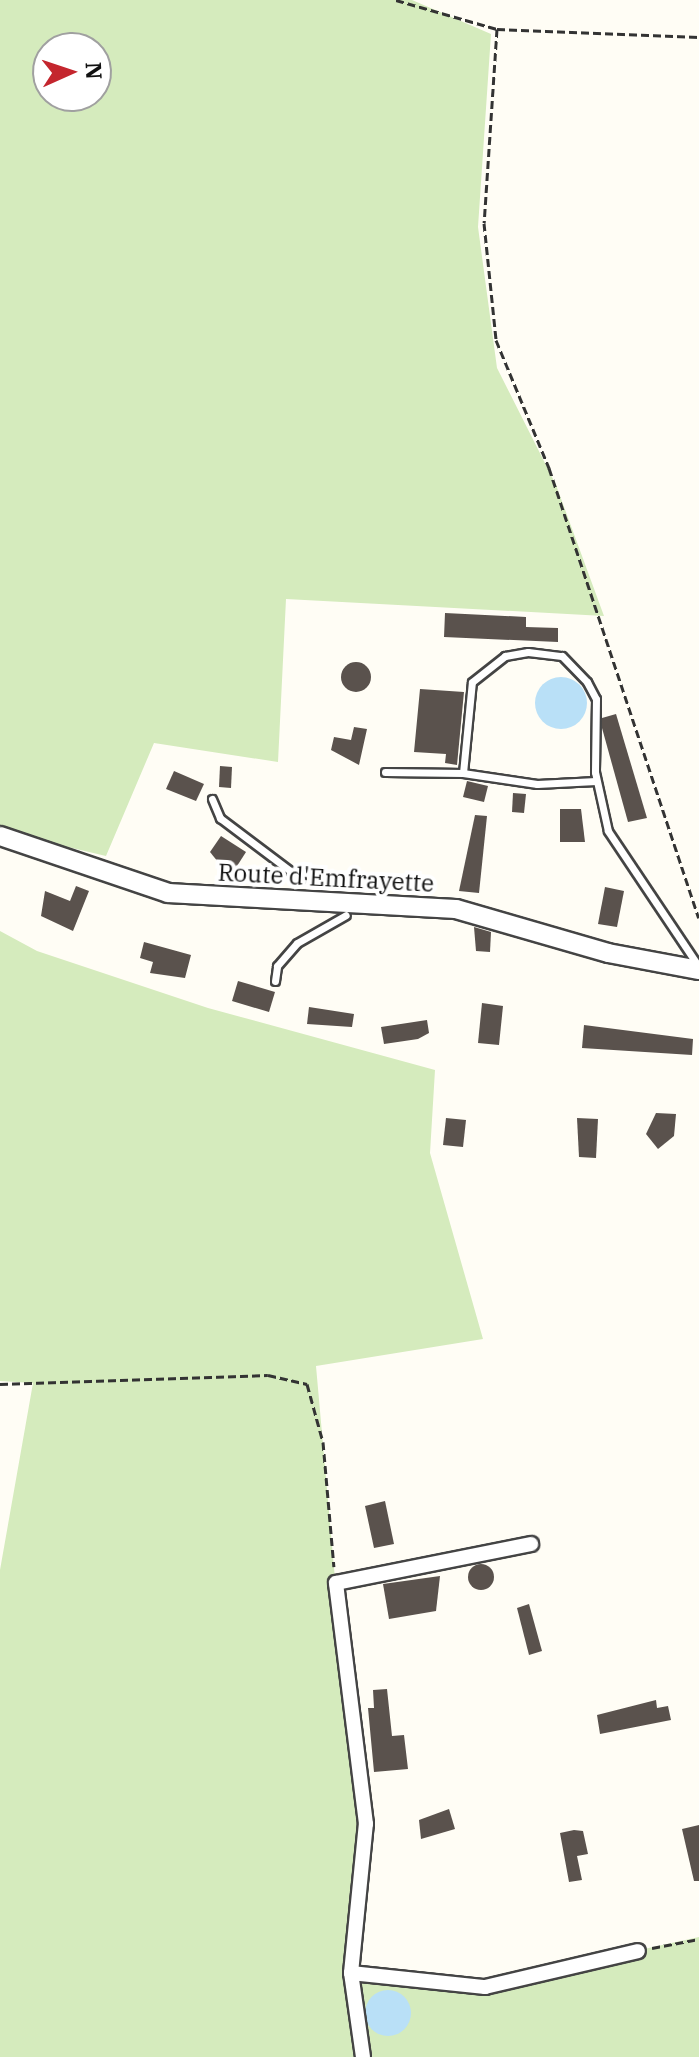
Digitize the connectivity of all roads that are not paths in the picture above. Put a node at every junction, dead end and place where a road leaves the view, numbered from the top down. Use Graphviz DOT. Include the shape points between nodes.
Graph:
graph roads {
  1 [pos="385,772"];
  2 [pos="463,773"];
  3 [pos="596,781"];
  4 [pos="212,799"];
  5 [pos="0,836"];
  6 [pos="301,879"];
  7 [pos="346,915"];
  8 [pos="699,970"];
  9 [pos="275,981"];
  10 [pos="531,1544"];
  11 [pos="638,1951"];
  12 [pos="351,1973"];
  13 [pos="363,2057"];
  1 -- 2 [label="lane"];
  2 -- 3 [label="lane" via="537,784"];
  2 -- 3 [label="lane" via="472,682 505,656 549,653 574,666 596,699"];
  3 -- 8 [label="lane" via="608,831"];
  4 -- 6 [label="lane" via="220,818"];
  5 -- 8 [label="street, Route d'Emfrayette" via="168,893 456,909 608,953"];
  7 -- 9 [label="lane" via="297,943 277,966"];
  10 -- 12 [label="street" via="336,1583 366,1824"];
  11 -- 12 [label="street" via="485,1987"];
  12 -- 13 [label="street"];
}
